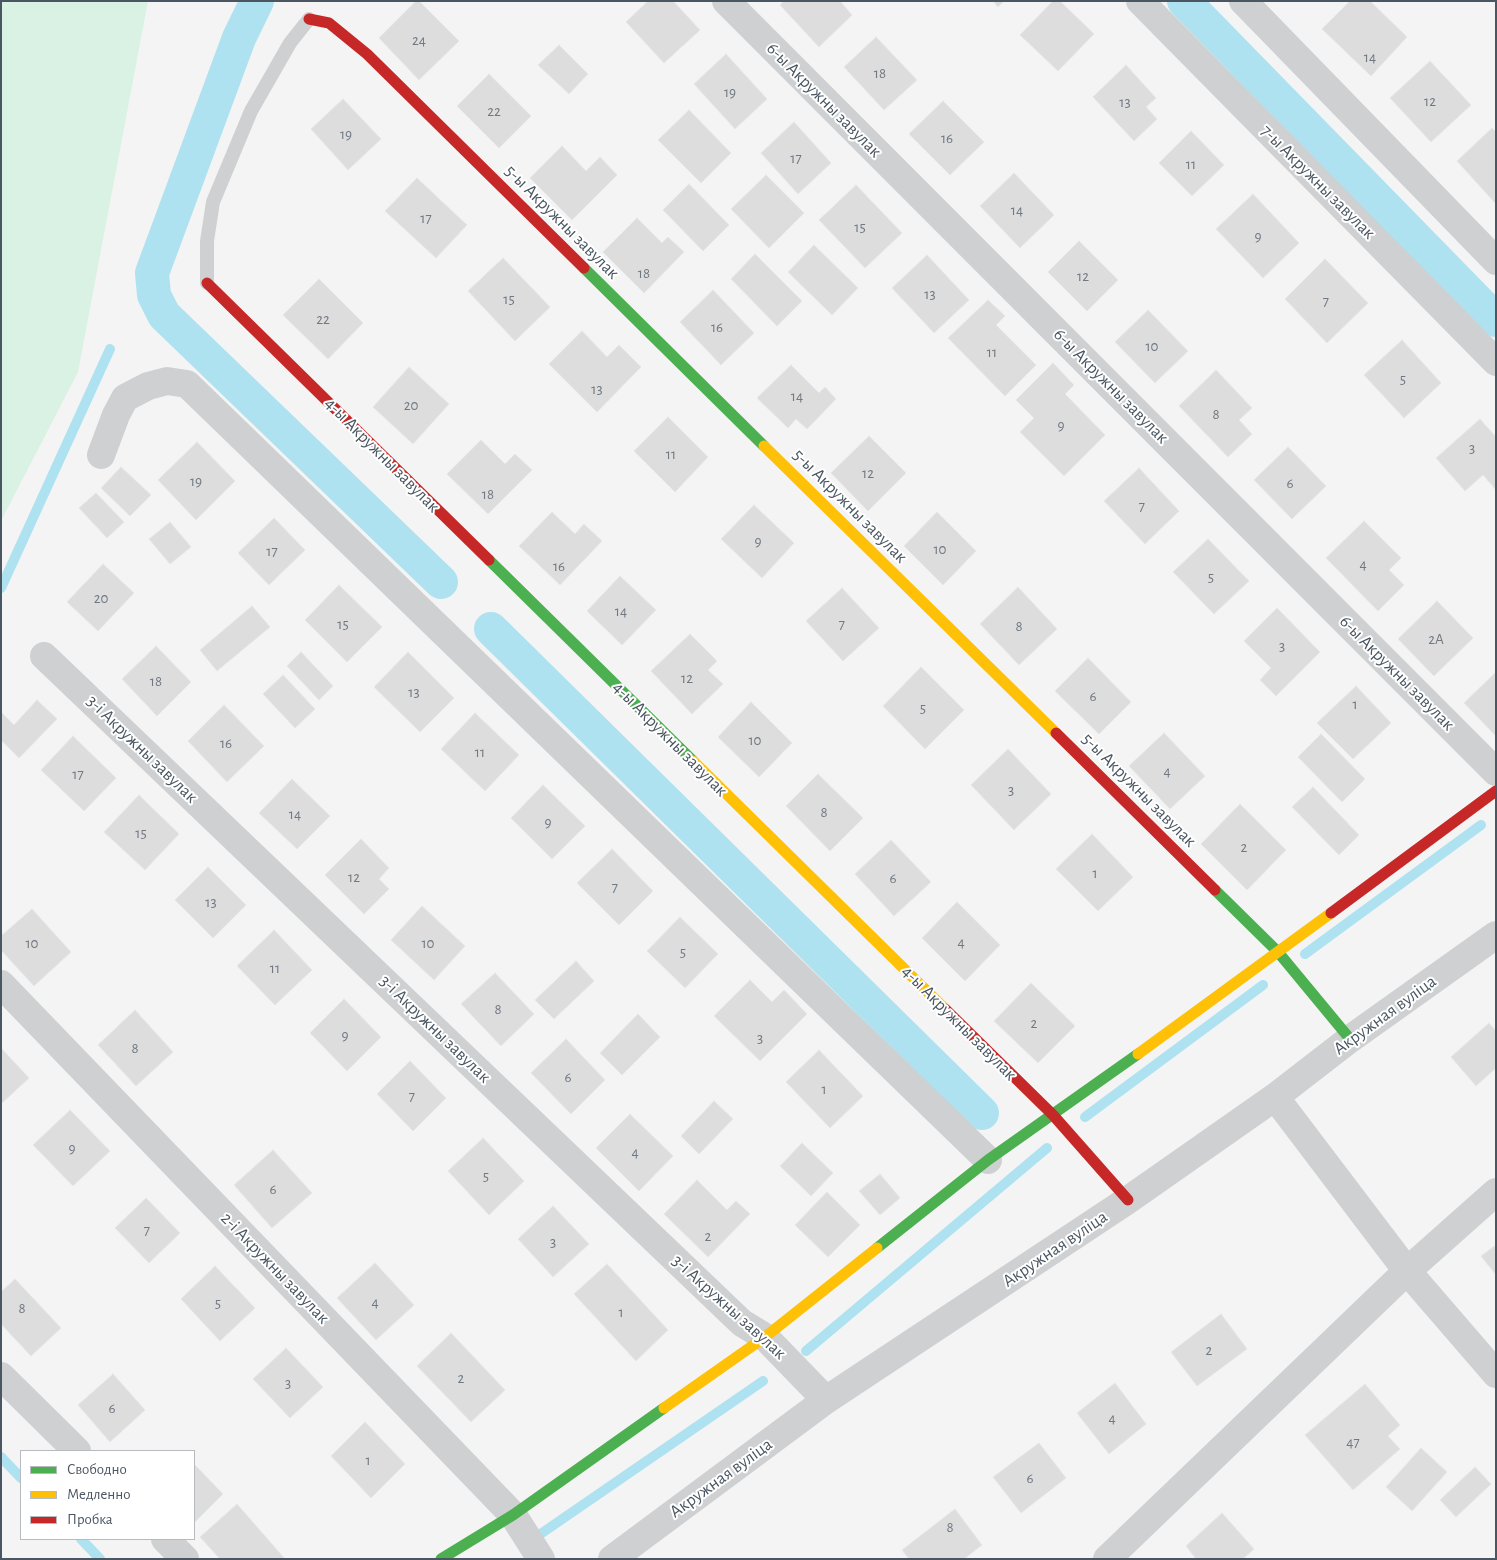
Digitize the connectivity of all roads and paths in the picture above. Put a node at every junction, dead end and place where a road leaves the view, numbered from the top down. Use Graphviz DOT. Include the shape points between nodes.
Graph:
graph roads {
  1 [pos="726,1"];
  2 [pos="1140,1"];
  3 [pos="1243,1"];
  4 [pos="309,19"];
  5 [pos="1496,261"];
  6 [pos="207,283"];
  7 [pos="1496,362"];
  8 [pos="101,455"];
  9 [pos="44,656"];
  10 [pos="1496,772"];
  11 [pos="1496,791"];
  12 [pos="1496,935"];
  13 [pos="1278,952"];
  14 [pos="1,984"];
  15 [pos="1350,1039"];
  16 [pos="1274,1097"];
  17 [pos="1053,1115"];
  18 [pos="988,1160"];
  19 [pos="1496,1192"];
  20 [pos="1128,1200"];
  21 [pos="1407,1271"];
  22 [pos="765,1337"];
  23 [pos="1496,1374"];
  24 [pos="1,1376"];
  25 [pos="826,1400"];
  26 [pos="76,1450"];
  27 [pos="513,1515"];
  28 [pos="166,1540"];
  29 [pos="186,1559"];
  30 [pos="441,1559"];
  31 [pos="541,1559"];
  32 [pos="612,1559"];
  33 [pos="1107,1559"];
  1 -- 10 [label="street, 6-ы Акружны завулак"];
  2 -- 7 [label="street, 7-ы Акружны завулак"];
  3 -- 5 [label="street"];
  4 -- 6 [label="lane" via="290,43 251,111 213,202 207,241"];
  4 -- 13 [label="street, 5-ы Акружны завулак" via="329,23 367,54"];
  6 -- 17 [label="street, 4-ы Акружны завулак"];
  8 -- 18 [label="street" via="125,398 167,380 187,384"];
  9 -- 22 [label="street, 3-і Акружны завулак" via="742,1323"];
  11 -- 13 [label="street"];
  12 -- 15 [label="street, Акружная вуліца"];
  13 -- 15 [label="street, 5-ы Акружны завулак"];
  13 -- 17 [label="street"];
  14 -- 27 [label="street, 2-і Акружны завулак"];
  15 -- 16 [label="street, Акружная вуліца"];
  16 -- 20 [label="street, Акружная вуліца"];
  16 -- 21 [label="street"];
  17 -- 18 [label="street"];
  17 -- 20 [label="street, 4-ы Акружны завулак"];
  18 -- 22 [label="street"];
  19 -- 21 [label="street"];
  20 -- 25 [label="street, Акружная вуліца"];
  21 -- 23 [label="street"];
  21 -- 33 [label="street"];
  22 -- 25 [label="street, 3-і Акружны завулак"];
  22 -- 27 [label="street"];
  24 -- 26 [label="street"];
  25 -- 32 [label="street, Акружная вуліца"];
  27 -- 30 [label="street"];
  27 -- 31 [label="street, 2-і Акружны завулак"];
  28 -- 29 [label="street"];
}
